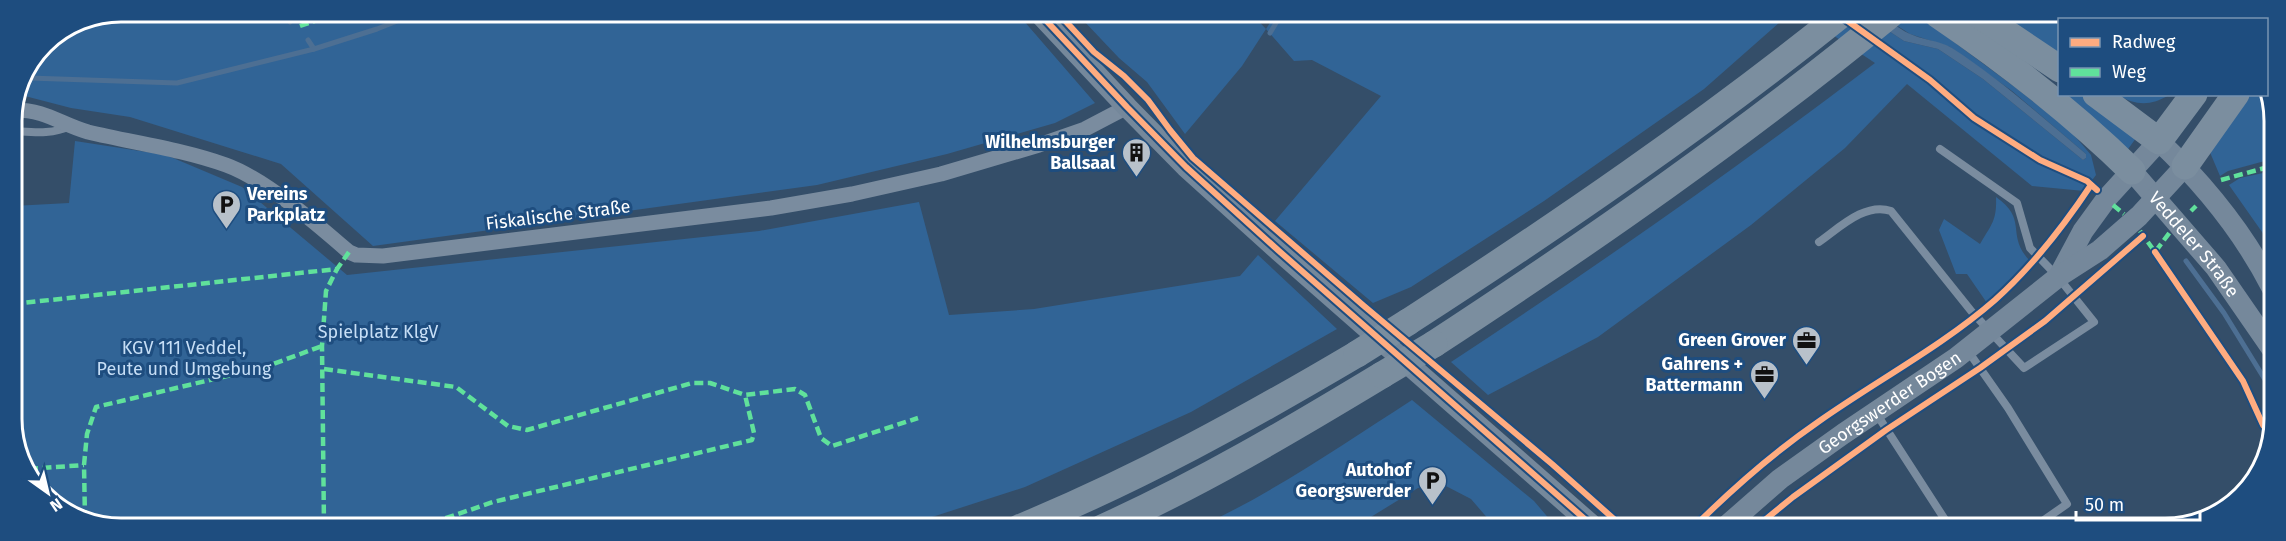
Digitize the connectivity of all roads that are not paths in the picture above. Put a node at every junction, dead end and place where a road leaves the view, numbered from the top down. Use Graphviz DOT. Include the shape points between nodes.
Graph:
graph roads {
  1 [pos="1047,22"];
  2 [pos="1832,22"];
  3 [pos="1881,22"];
  4 [pos="1949,22"];
  5 [pos="1990,22"];
  6 [pos="2058,68"];
  7 [pos="2099,96"];
  8 [pos="2193,96"];
  9 [pos="2235,96"];
  10 [pos="1127,107"];
  11 [pos="24,110"];
  12 [pos="71,126"];
  13 [pos="23,131"];
  14 [pos="2159,141"];
  15 [pos="1940,149"];
  16 [pos="2185,166"];
  17 [pos="2132,171"];
  18 [pos="2156,198"];
  19 [pos="1819,242"];
  20 [pos="2264,274"];
  21 [pos="2058,277"];
  22 [pos="1991,332"];
  23 [pos="2264,338"];
  24 [pos="1966,350"];
  25 [pos="1875,412"];
  26 [pos="1043,518"];
  27 [pos="1123,518"];
  28 [pos="1584,518"];
  29 [pos="1735,518"];
  30 [pos="1944,518"];
  31 [pos="2047,518"];
  1 -- 10 [label="street"];
  2 -- 26 [label="highway, bridge" via="1623,178 1408,322 1262,410 1174,457"];
  3 -- 27 [label="highway, bridge" via="1730,141 1563,260 1434,344 1211,476"];
  4 -- 17 [label="highway" via="2062,106"];
  5 -- 6 [label="highway"];
  7 -- 14 [label="highway"];
  8 -- 14 [label="highway"];
  9 -- 16 [label="highway"];
  10 -- 12 [label="street, Fiskalische Straße" via="1085,129 1039,146 852,194 771,208 382,256 349,252 280,196 228,166"];
  10 -- 28 [label="street" via="1279,251"];
  11 -- 12 [label="street, Fiskalische Straße" via="48,114"];
  12 -- 13 [label="lane" via="60,131"];
  14 -- 16 [label="street, Veddeler Straße"];
  14 -- 17 [label="street, Georgswerder Bogen"];
  15 -- 21 [label="lane" via="2017,203 2027,243"];
  16 -- 18 [label="street, Georgswerder Bogen"];
  16 -- 20 [label="street, Veddeler Straße" via="2243,236"];
  17 -- 18 [label="street, Veddeler Straße"];
  17 -- 21 [label="street, Georgswerder Bogen" via="2083,231"];
  18 -- 21 [label="street, Georgswerder Bogen" via="2100,250"];
  18 -- 23 [label="street, Veddeler Straße" via="2216,268"];
  19 -- 22 [label="lane" via="1865,212 1876,208 1891,211"];
  21 -- 22 [label="street, Georgswerder Bogen"];
  21 -- 22 [label="lane" via="2094,322 2024,368"];
  22 -- 24 [label="street, Georgswerder Bogen"];
  24 -- 25 [label="street, Georgswerder Bogen"];
  24 -- 31 [label="lane" via="2008,408 2067,504"];
  25 -- 29 [label="street, Georgswerder Bogen" via="1780,479"];
  25 -- 30 [label="lane"];
}
